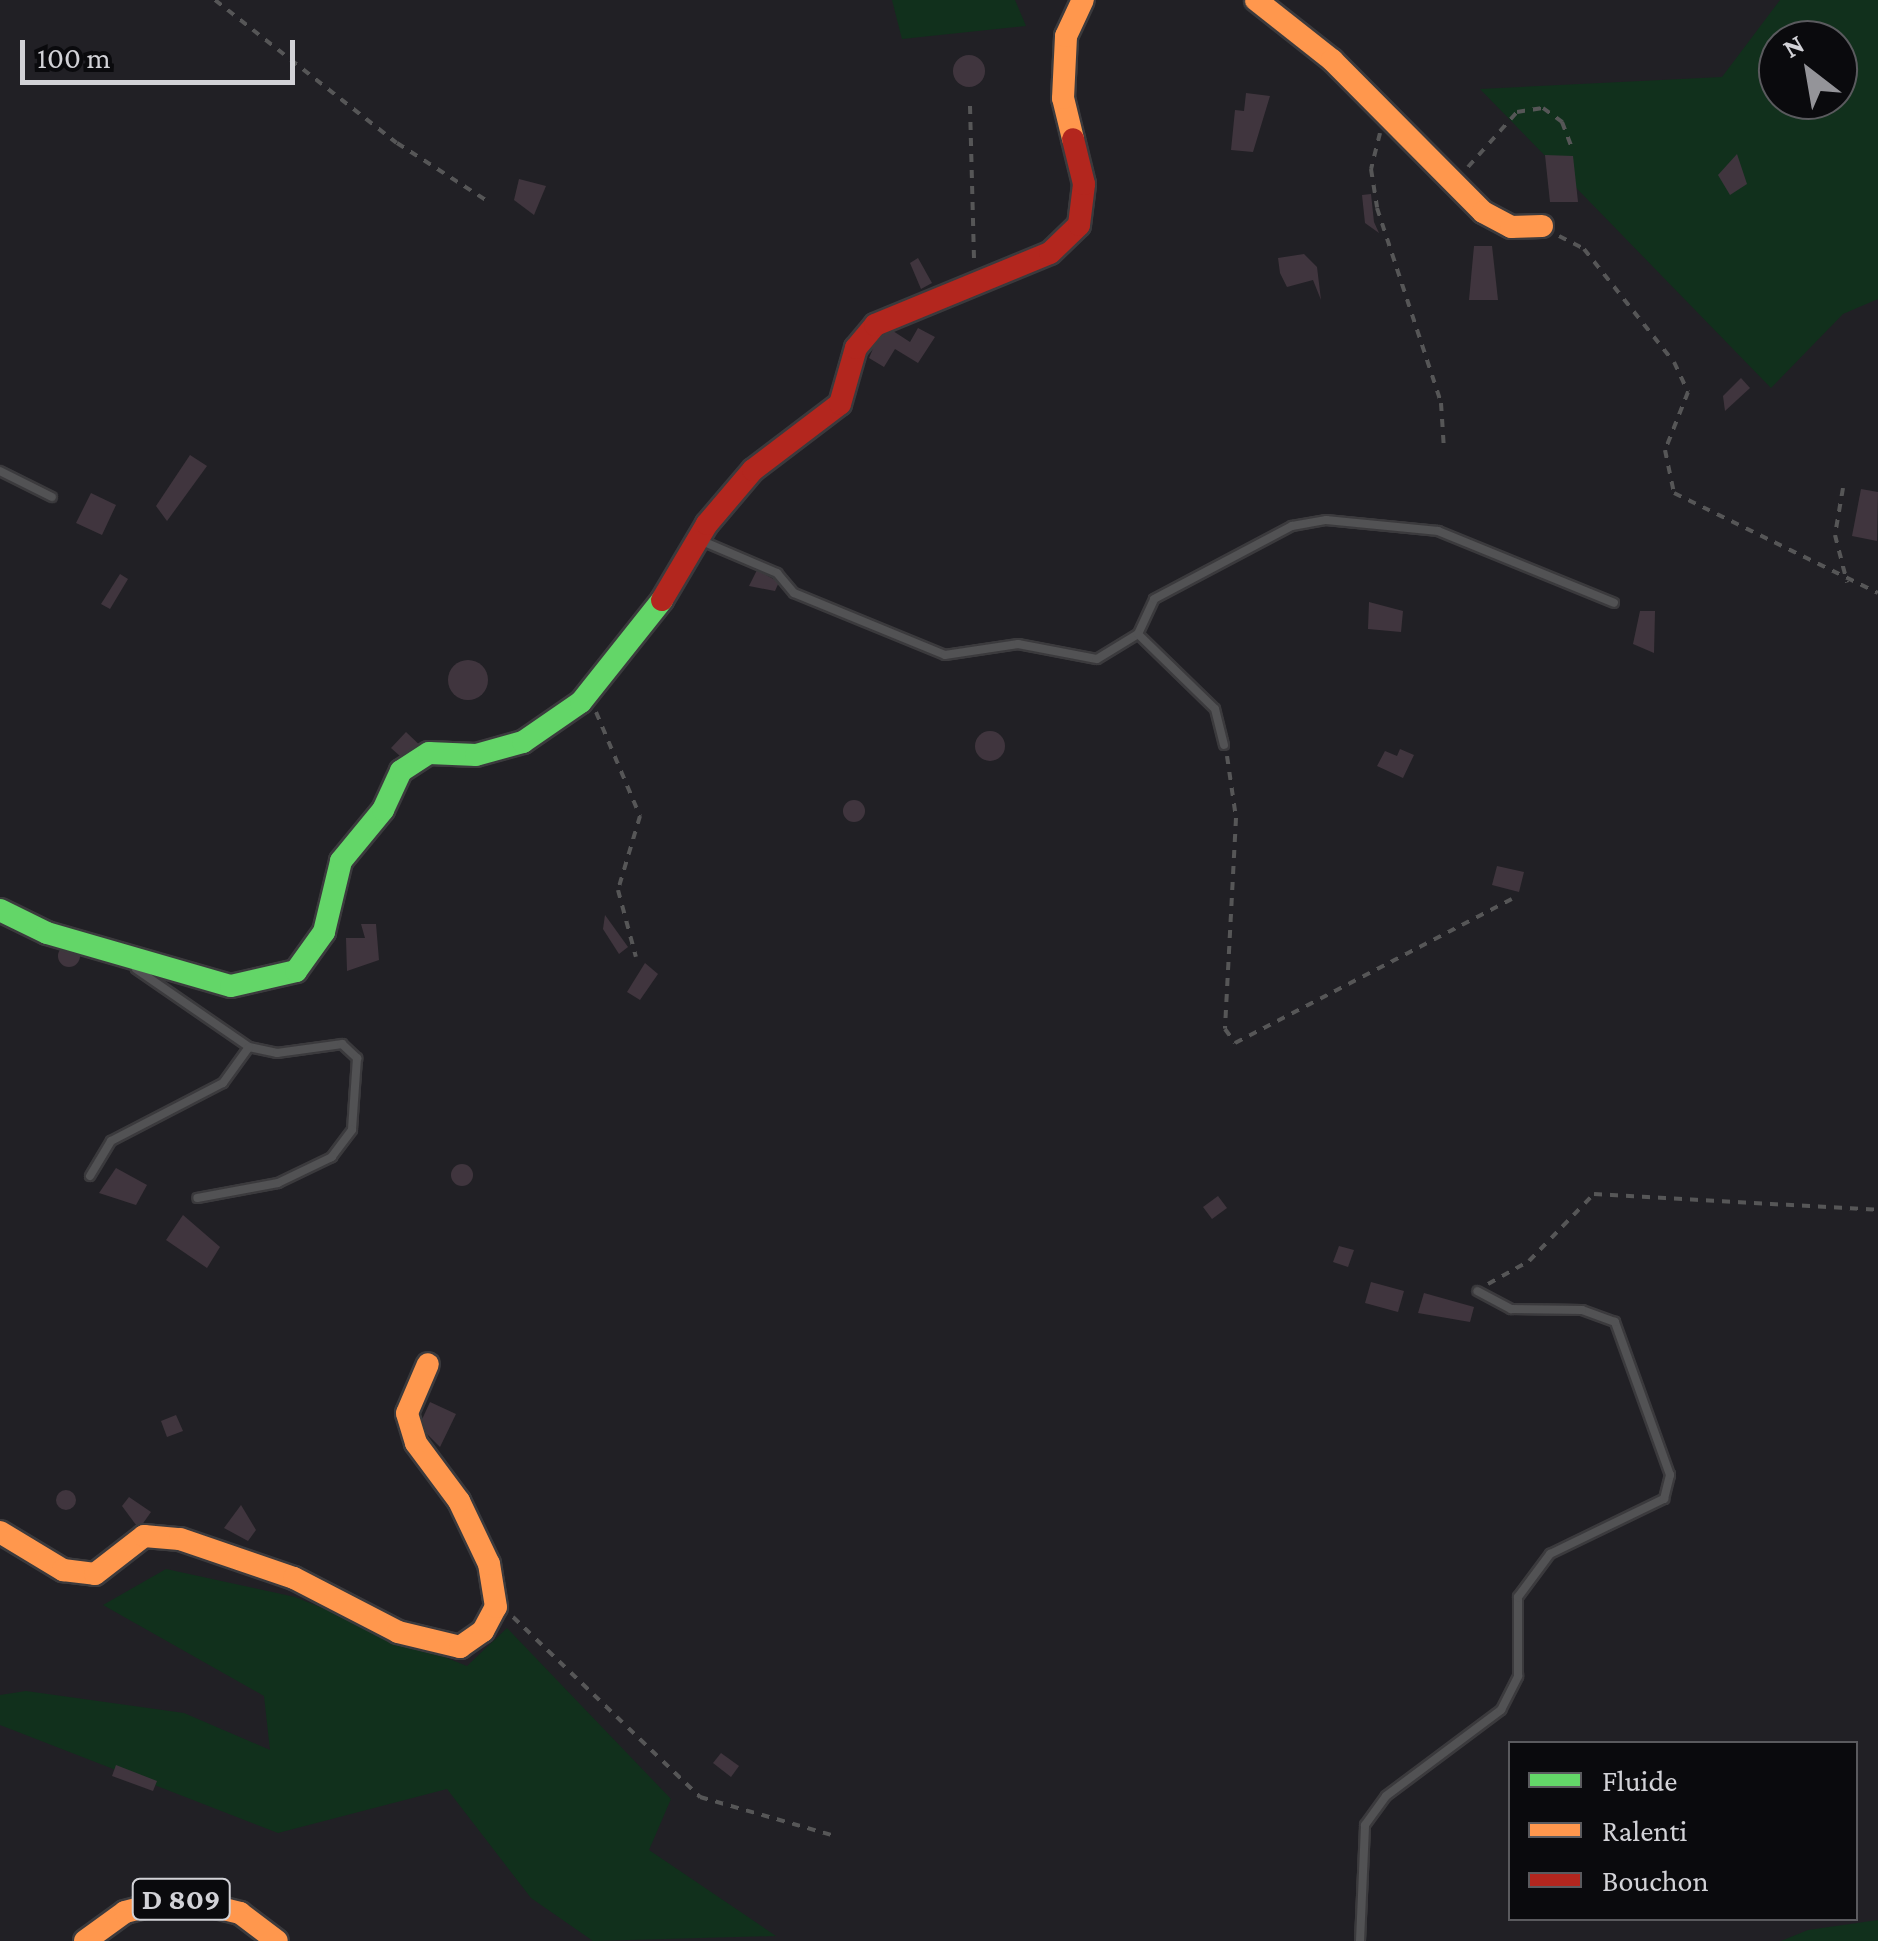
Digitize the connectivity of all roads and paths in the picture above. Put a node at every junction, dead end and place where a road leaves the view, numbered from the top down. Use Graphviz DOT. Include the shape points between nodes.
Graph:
graph roads {
  1 [pos="215,0"];
  2 [pos="1083,0"];
  3 [pos="1256,0"];
  4 [pos="970,106"];
  5 [pos="1390,116"];
  6 [pos="1573,151"];
  7 [pos="1453,186"];
  8 [pos="489,202"];
  9 [pos="1542,226"];
  10 [pos="975,284"];
  11 [pos="1444,449"];
  12 [pos="0,471"];
  13 [pos="1843,488"];
  14 [pos="52,497"];
  15 [pos="698,539"];
  16 [pos="1847,582"];
  17 [pos="1878,592"];
  18 [pos="1614,602"];
  19 [pos="1138,634"];
  20 [pos="587,694"];
  21 [pos="1224,745"];
  22 [pos="1512,899"];
  23 [pos="0,910"];
  24 [pos="97,947"];
  25 [pos="636,957"];
  26 [pos="249,1047"];
  27 [pos="90,1176"];
  28 [pos="197,1198"];
  29 [pos="1878,1210"];
  30 [pos="1476,1291"];
  31 [pos="428,1364"];
  32 [pos="0,1532"];
  33 [pos="496,1607"];
  34 [pos="835,1836"];
  35 [pos="85,1941"];
  36 [pos="277,1941"];
  37 [pos="1360,1941"];
  1 -- 8 [label="path" via="397,143"];
  2 -- 10 [label="street" via="1066,36 1063,98 1084,184 1079,225 1050,253"];
  3 -- 5 [label="street"];
  4 -- 10 [label="path"];
  5 -- 7 [label="street"];
  5 -- 11 [label="path" via="1374,143 1377,208 1441,403"];
  6 -- 7 [label="path" via="1562,122 1543,108 1517,112"];
  7 -- 9 [label="street" via="1511,227"];
  9 -- 16 [label="path" via="1584,249 1674,362 1688,392 1665,450 1674,493"];
  10 -- 15 [label="street" via="875,325 856,348 840,404 753,470"];
  12 -- 14 [label="lane"];
  13 -- 16 [label="path" via="1834,534"];
  15 -- 19 [label="lane" via="777,572 794,593 945,655 1018,644 1097,659"];
  15 -- 20 [label="street" via="653,615"];
  16 -- 17 [label="path"];
  18 -- 19 [label="lane" via="1438,531 1326,520 1292,526 1154,599"];
  19 -- 21 [label="lane" via="1215,709"];
  20 -- 24 [label="street" via="523,742 476,756 429,754 401,772 384,810 341,861 324,932 296,970 231,986"];
  20 -- 25 [label="path" via="640,816 618,890"];
  21 -- 22 [label="path" via="1236,818 1225,1029 1235,1043"];
  23 -- 24 [label="street"];
  24 -- 26 [label="lane"];
  26 -- 27 [label="lane" via="224,1082 111,1140"];
  26 -- 28 [label="lane" via="277,1053 342,1044 357,1058 352,1130 332,1157 278,1183"];
  29 -- 30 [label="path" via="1594,1194 1529,1260"];
  30 -- 37 [label="lane" via="1511,1309 1582,1310 1615,1322 1670,1475 1664,1499 1550,1554 1518,1597 1518,1676 1501,1710 1386,1796 1365,1825"];
  31 -- 33 [label="street" via="407,1413 416,1443 459,1501 489,1564"];
  32 -- 33 [label="street" via="63,1570 95,1574 144,1536 180,1539 294,1578 398,1632 460,1647 483,1631"];
  33 -- 34 [label="path" via="532,1628 651,1757 700,1797"];
  35 -- 36 [label="street, D 809" via="125,1912 179,1898 240,1913"];
}
